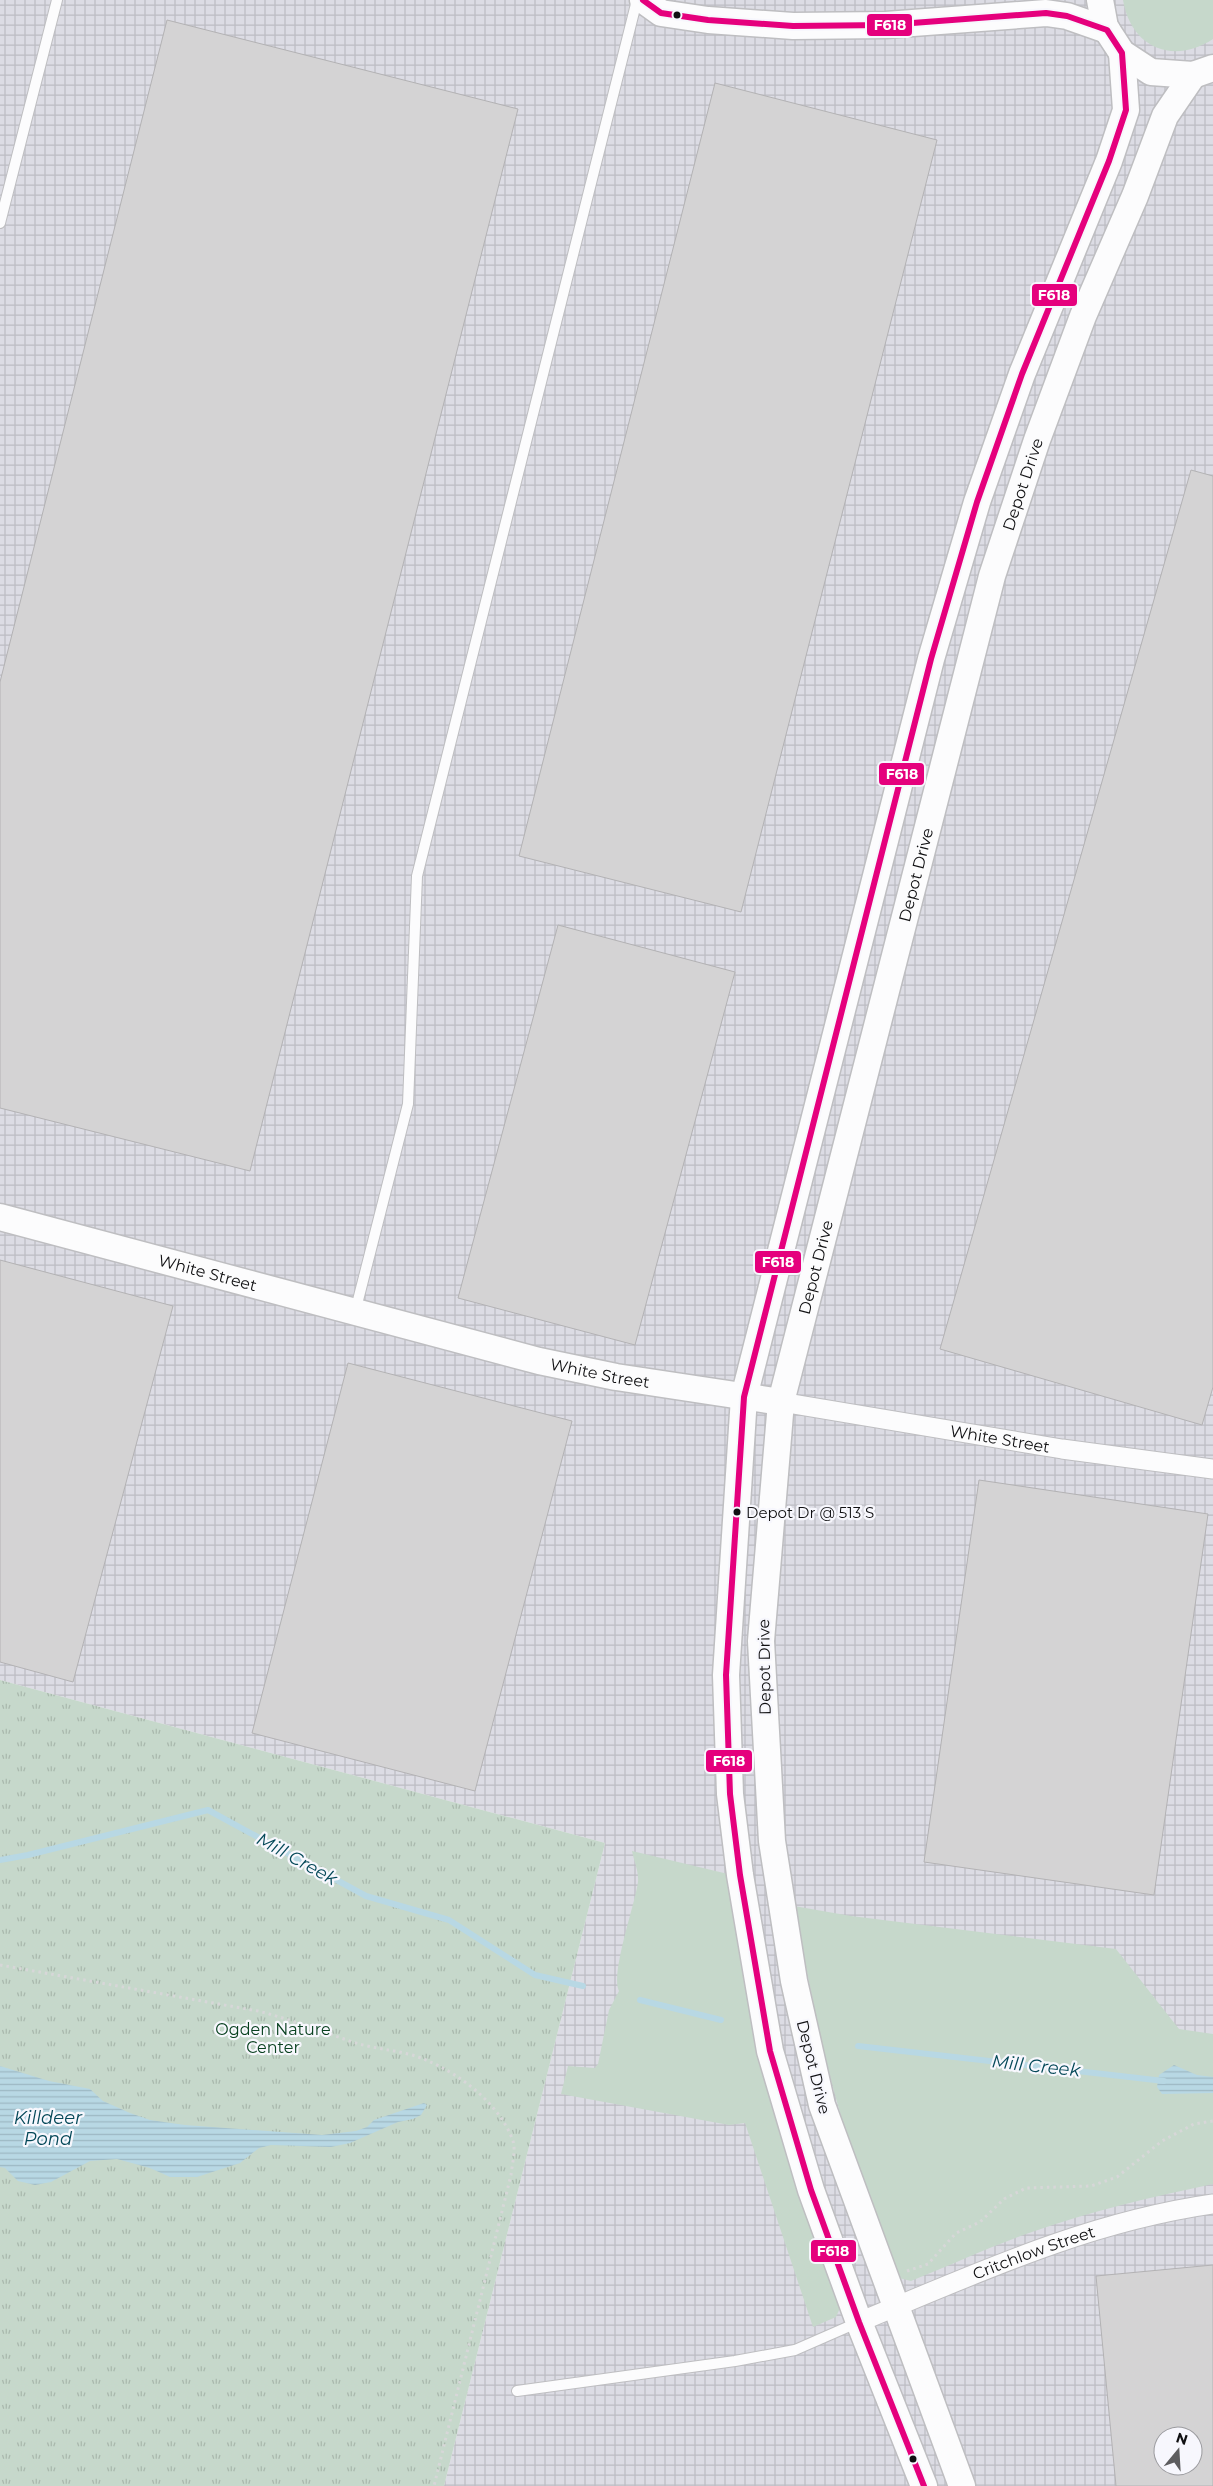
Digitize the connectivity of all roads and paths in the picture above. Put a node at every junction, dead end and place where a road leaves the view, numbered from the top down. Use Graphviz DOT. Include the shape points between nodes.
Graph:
graph roads {
  1 [pos="57,0"];
  2 [pos="637,0"];
  3 [pos="643,0"];
  4 [pos="1100,0"];
  5 [pos="1107,30"];
  6 [pos="1122,53"];
  7 [pos="1203,72"];
  8 [pos="0,224"];
  9 [pos="0,1217"];
  10 [pos="355,1312"];
  11 [pos="744,1397"];
  12 [pos="781,1402"];
  13 [pos="1213,1469"];
  14 [pos="0,1965"];
  15 [pos="1213,2120"];
  16 [pos="1213,2204"];
  17 [pos="902,2273"];
  18 [pos="896,2307"];
  19 [pos="859,2322"];
  20 [pos="517,2390"];
  21 [pos="434,2486"];
  22 [pos="924,2486"];
  23 [pos="962,2486"];
  1 -- 8 [label="lane"];
  2 -- 10 [label="lane" via="417,876 408,1104"];
  3 -- 5 [label="main road" via="661,13 793,26 886,25 1046,14 1066,16"];
  4 -- 5 [label="main road"];
  5 -- 6 [label="main road"];
  6 -- 7 [label="main road" via="1151,72"];
  6 -- 11 [label="main road, Depot Drive" via="1126,110 1109,161 1022,374 977,502 931,659"];
  7 -- 12 [label="main road, Depot Drive" via="1165,116 1135,196 1083,316 992,576"];
  9 -- 10 [label="main road, White Street"];
  10 -- 11 [label="main road, White Street" via="539,1361"];
  11 -- 12 [label="main road, White Street"];
  11 -- 19 [label="main road, Depot Drive" via="726,1676 730,1794 740,1875 770,2051 811,2190"];
  12 -- 13 [label="street, White Street"];
  12 -- 18 [label="main road, Depot Drive" via="761,1641 772,1841 794,1981 822,2105"];
  14 -- 21 [label="path" via="258,2011 294,2020 375,2049 425,2059 459,2078 497,2114 514,2143 512,2175"];
  15 -- 17 [label="path" via="1194,2124 1162,2141 1117,2177 1091,2186 1026,2188 1004,2199 980,2222 956,2233 928,2264"];
  16 -- 18 [label="street, Critchlow Street" via="1109,2225 1044,2246"];
  18 -- 19 [label="street, Critchlow Street"];
  18 -- 23 [label="main road, Depot Drive"];
  19 -- 20 [label="lane" via="795,2350 735,2362"];
  19 -- 22 [label="main road, Depot Drive"];
}
